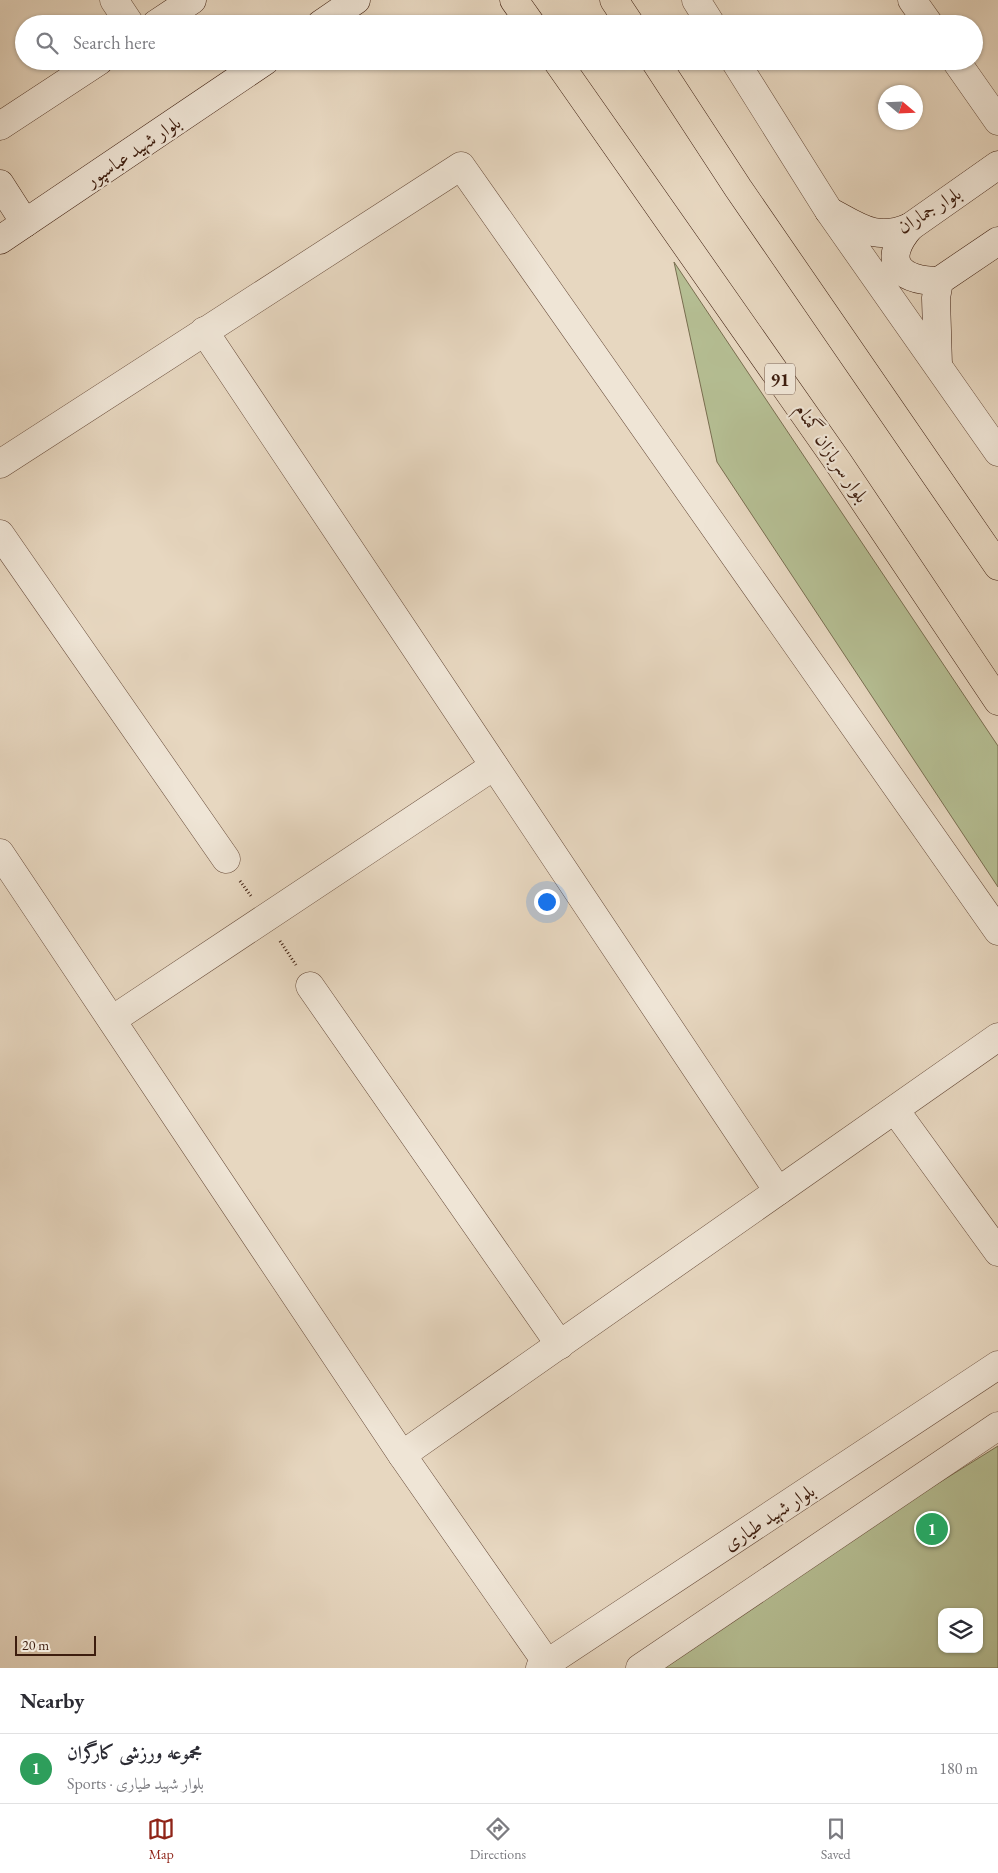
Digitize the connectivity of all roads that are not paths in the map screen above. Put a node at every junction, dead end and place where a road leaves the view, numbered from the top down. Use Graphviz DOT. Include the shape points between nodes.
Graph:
graph roads {
  1 [pos="114,0"];
  2 [pos="192,0"];
  3 [pos="356,0"];
  4 [pos="514,0"];
  5 [pos="696,0"];
  6 [pos="912,0"];
  7 [pos="124,15"];
  8 [pos="170,15"];
  9 [pos="334,15"];
  10 [pos="525,15"];
  11 [pos="705,15"];
  12 [pos="923,15"];
  13 [pos="85,70"];
  14 [pos="252,70"];
  15 [pos="563,70"];
  16 [pos="661,70"];
  17 [pos="741,70"];
  18 [pos="962,70"];
  19 [pos="998,121"];
  20 [pos="0,126"];
  21 [pos="998,165"];
  22 [pos="0,184"];
  23 [pos="829,211"];
  24 [pos="25,223"];
  25 [pos="910,227"];
  26 [pos="0,240"];
  27 [pos="998,241"];
  28 [pos="939,281"];
  29 [pos="204,331"];
  30 [pos="938,365"];
  31 [pos="998,452"];
  32 [pos="0,464"];
  33 [pos="0,534"];
  34 [pos="998,566"];
  35 [pos="998,702"];
  36 [pos="494,766"];
  37 [pos="0,853"];
  38 [pos="226,859"];
  39 [pos="998,931"];
  40 [pos="310,986"];
  41 [pos="112,1020"];
  42 [pos="998,1037"];
  43 [pos="895,1110"];
  44 [pos="778,1191"];
  45 [pos="998,1252"];
  46 [pos="560,1345"];
  47 [pos="998,1365"];
  48 [pos="998,1426"];
  49 [pos="402,1455"];
  50 [pos="543,1666"];
  51 [pos="640,1668"];
  1 -- 7 [label="street"];
  2 -- 8 [label="street"];
  3 -- 9 [label="street"];
  4 -- 10 [label="main road"];
  5 -- 11 [label="street"];
  6 -- 12 [label="street"];
  13 -- 20 [label="street"];
  14 -- 24 [label="street, بلوار شهید عباسپور"];
  15 -- 35 [label="main road, بلوار سربازان گمنام / 91" via="838,462"];
  16 -- 34 [label="main road" via="738,188"];
  17 -- 23 [label="street"];
  18 -- 19 [label="street"];
  21 -- 25 [label="street, بلوار جماران"];
  22 -- 24 [label="street"];
  23 -- 25 [label="street, بلوار جماران" via="880,235 895,234"];
  23 -- 30 [label="street"];
  24 -- 26 [label="street, بلوار شهید عباسپور"];
  25 -- 28 [label="street" via="900,238 897,265 911,278"];
  27 -- 28 [label="street"];
  28 -- 30 [label="street" via="936,298"];
  29 -- 32 [label="street"];
  29 -- 36 [label="street"];
  29 -- 39 [label="street" via="461,166"];
  30 -- 31 [label="street"];
  33 -- 38 [label="street"];
  36 -- 41 [label="street"];
  36 -- 44 [label="street"];
  37 -- 41 [label="street"];
  40 -- 46 [label="street"];
  41 -- 49 [label="street"];
  42 -- 43 [label="street"];
  43 -- 44 [label="street"];
  43 -- 45 [label="street"];
  44 -- 46 [label="street"];
  46 -- 49 [label="street"];
  47 -- 50 [label="street, بلوار شهید طیاری"];
  48 -- 51 [label="street"];
  49 -- 50 [label="street"];
}
